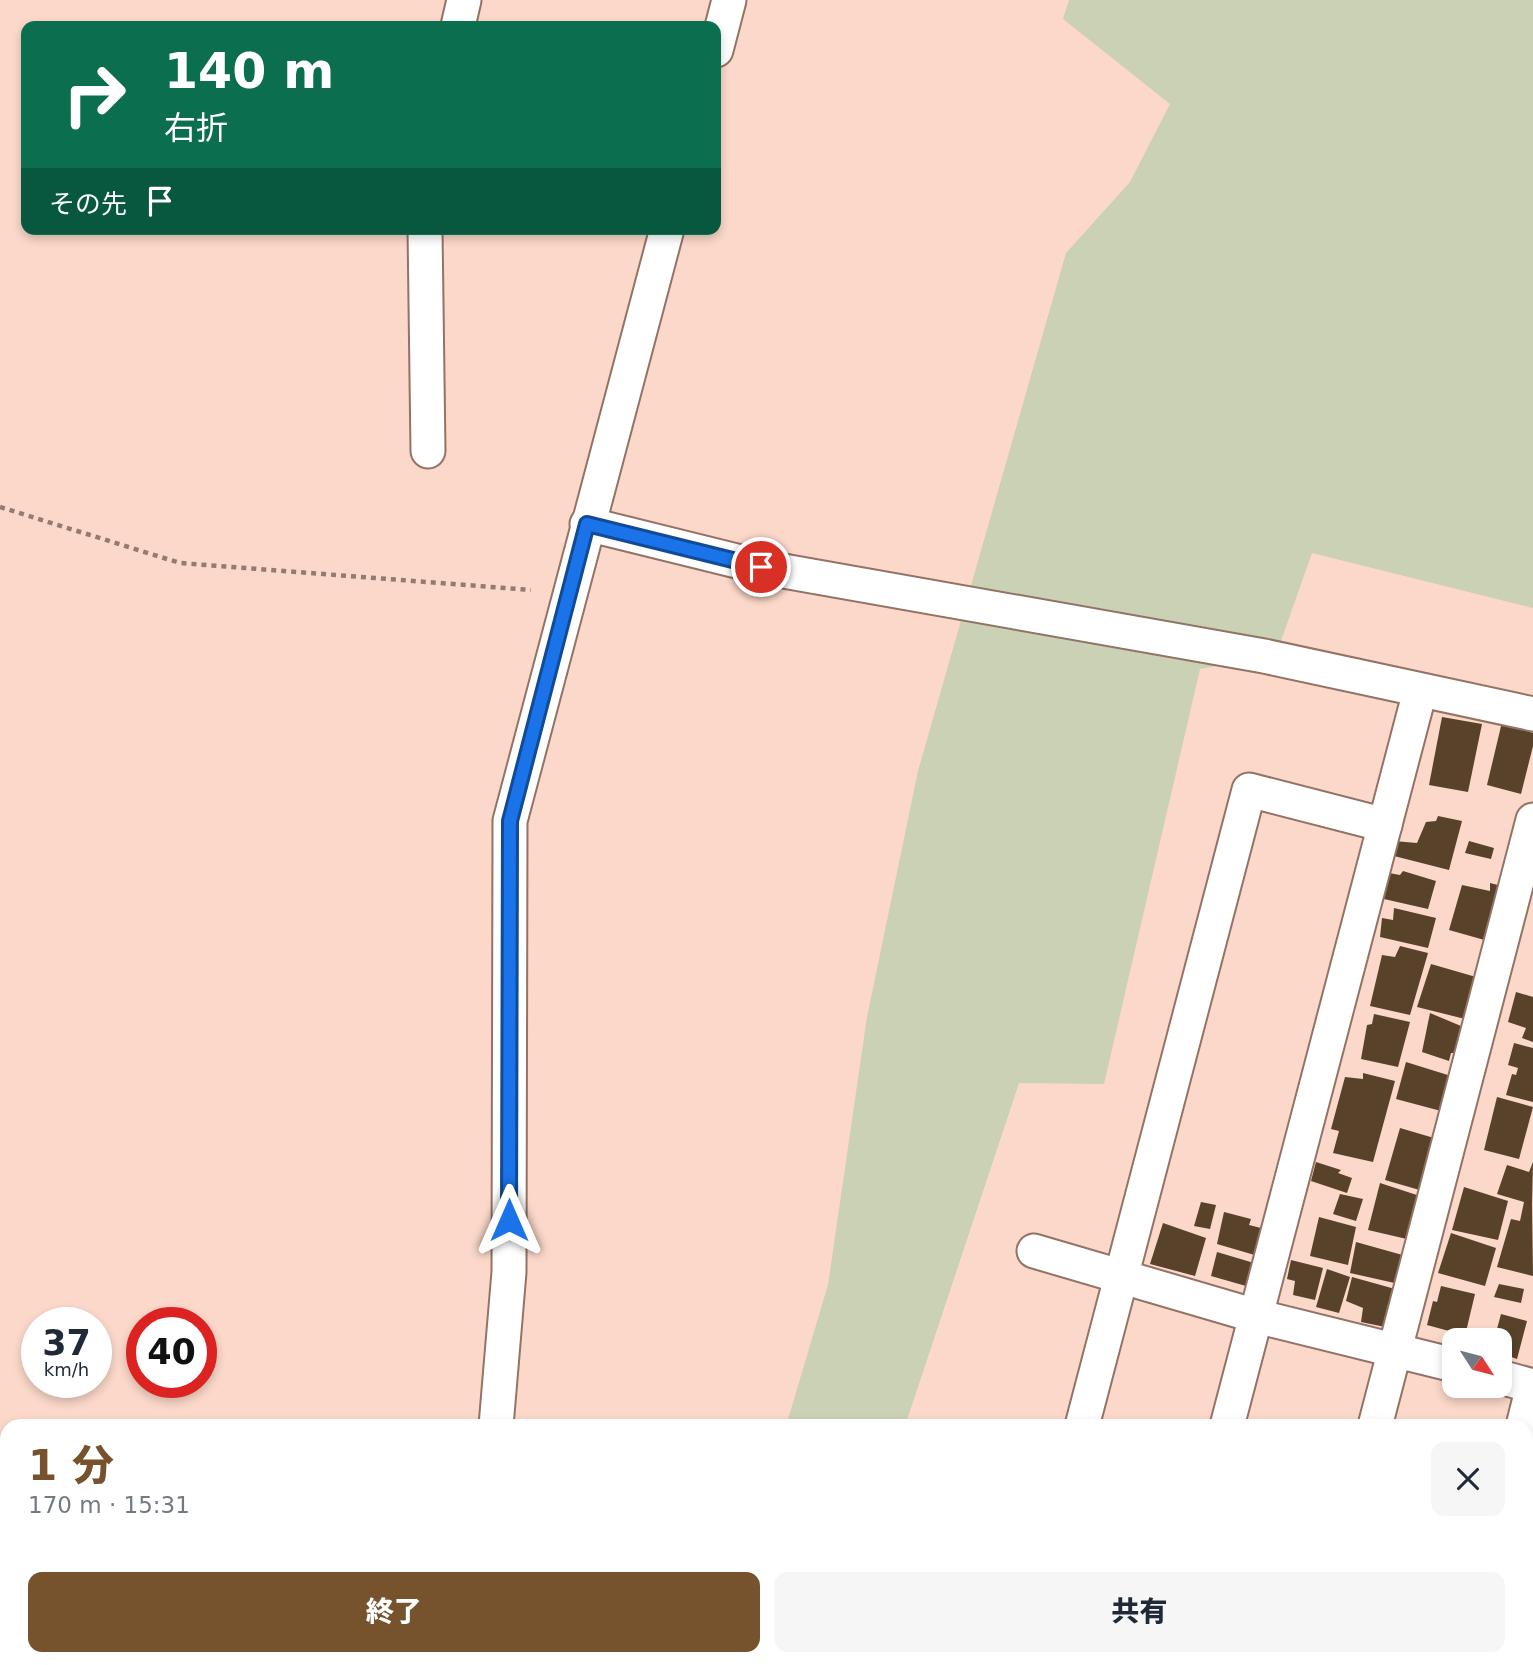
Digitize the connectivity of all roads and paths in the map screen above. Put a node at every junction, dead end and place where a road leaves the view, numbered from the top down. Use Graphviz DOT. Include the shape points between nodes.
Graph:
graph roads {
  1 [pos="464,0"];
  2 [pos="729,0"];
  3 [pos="459,21"];
  4 [pos="721,31"];
  5 [pos="425,235"];
  6 [pos="665,235"];
  7 [pos="428,451"];
  8 [pos="0,507"];
  9 [pos="587,524"];
  10 [pos="531,590"];
  11 [pos="1420,691"];
  12 [pos="1533,714"];
  13 [pos="1533,820"];
  14 [pos="1385,825"];
  15 [pos="1528,859"];
  16 [pos="1034,1251"];
  17 [pos="1121,1278"];
  18 [pos="1256,1316"];
  19 [pos="1395,1350"];
  20 [pos="1442,1362"];
  21 [pos="1512,1380"];
  22 [pos="1533,1386"];
  23 [pos="497,1419"];
  24 [pos="1084,1419"];
  25 [pos="1229,1419"];
  26 [pos="1378,1419"];
  27 [pos="1524,1419"];
  1 -- 3 [label="street"];
  2 -- 4 [label="street"];
  5 -- 7 [label="street"];
  6 -- 9 [label="street"];
  8 -- 10 [label="path" via="180,563"];
  9 -- 11 [label="street" via="761,567 1264,656"];
  9 -- 23 [label="street" via="510,821 509,1272"];
  11 -- 12 [label="street"];
  11 -- 14 [label="street"];
  13 -- 15 [label="street"];
  14 -- 17 [label="street" via="1249,790"];
  14 -- 18 [label="street"];
  15 -- 19 [label="street"];
  16 -- 17 [label="street"];
  17 -- 18 [label="street"];
  17 -- 24 [label="street"];
  18 -- 19 [label="street"];
  18 -- 25 [label="street"];
  19 -- 20 [label="street"];
  19 -- 26 [label="street"];
  21 -- 22 [label="street"];
  22 -- 27 [label="street"];
}
